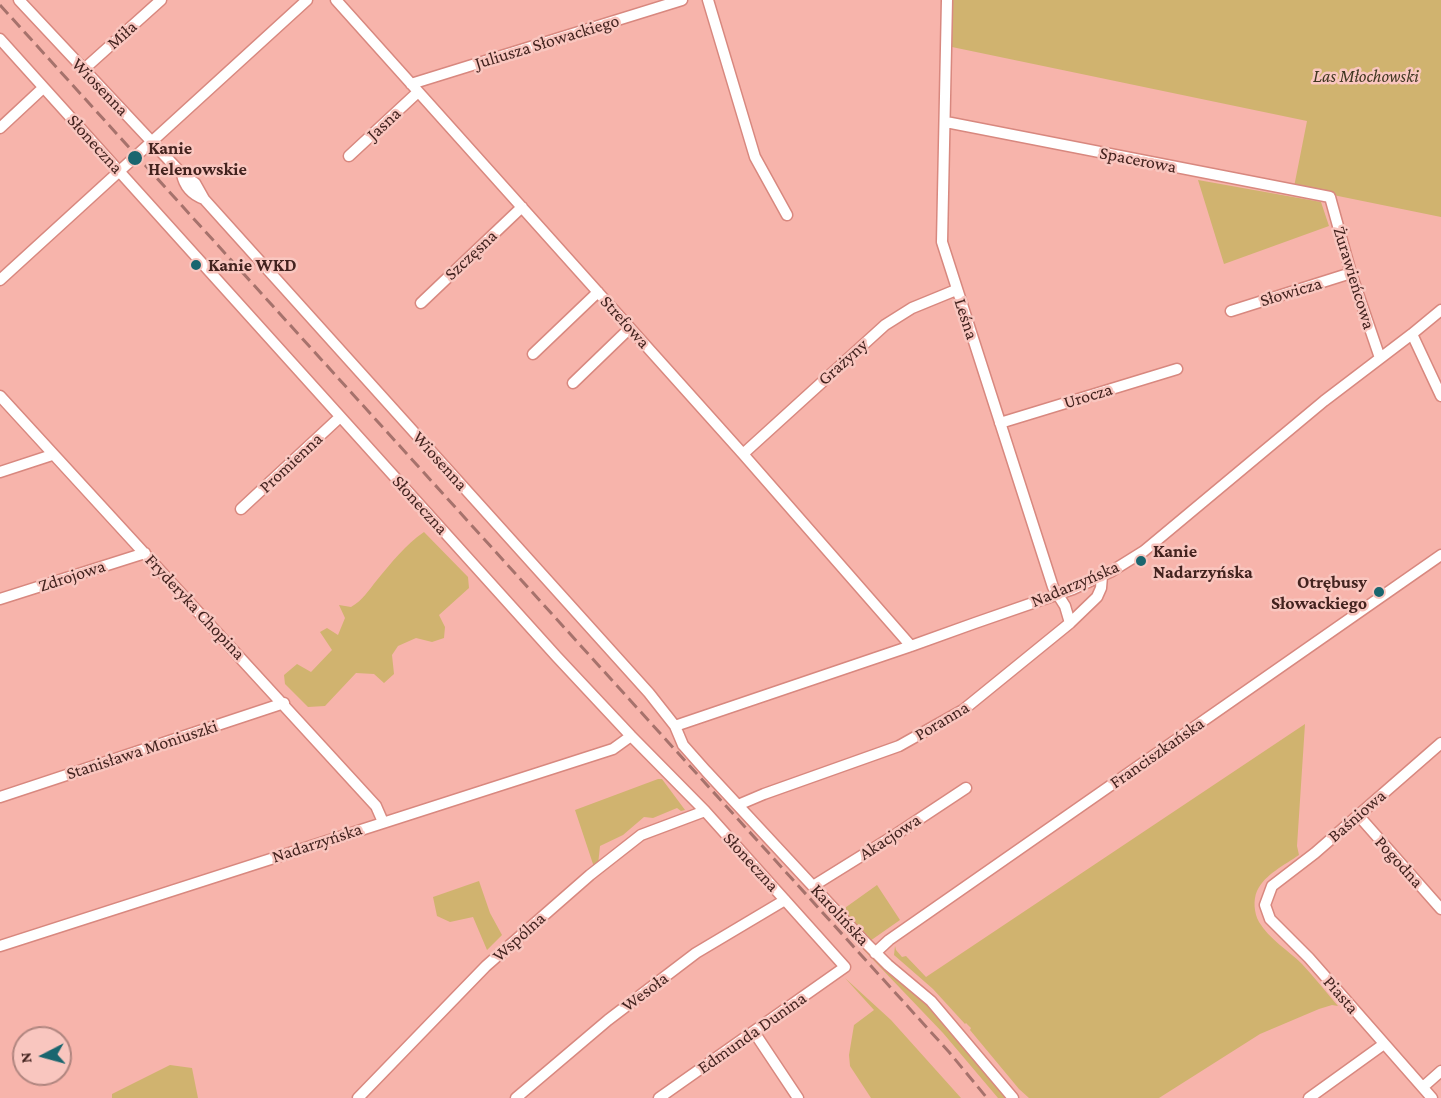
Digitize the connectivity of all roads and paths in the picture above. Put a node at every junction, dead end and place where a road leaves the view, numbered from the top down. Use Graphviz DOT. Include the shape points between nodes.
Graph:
graph roads {
  1 [pos="19,0"];
  2 [pos="161,0"];
  3 [pos="307,0"];
  4 [pos="336,0"];
  5 [pos="682,0"];
  6 [pos="708,0"];
  7 [pos="947,0"];
  8 [pos="0,39"];
  9 [pos="83,70"];
  10 [pos="43,87"];
  11 [pos="415,88"];
  12 [pos="946,122"];
  13 [pos="0,128"];
  14 [pos="152,142"];
  15 [pos="349,156"];
  16 [pos="119,172"];
  17 [pos="1330,197"];
  18 [pos="522,207"];
  19 [pos="787,214"];
  20 [pos="1351,273"];
  21 [pos="0,280"];
  22 [pos="956,290"];
  23 [pos="598,292"];
  24 [pos="421,303"];
  25 [pos="1441,310"];
  26 [pos="1231,311"];
  27 [pos="630,328"];
  28 [pos="1412,334"];
  29 [pos="533,354"];
  30 [pos="1380,358"];
  31 [pos="1177,369"];
  32 [pos="573,383"];
  33 [pos="0,396"];
  34 [pos="1441,396"];
  35 [pos="340,417"];
  36 [pos="1000,423"];
  37 [pos="743,454"];
  38 [pos="52,455"];
  39 [pos="0,472"];
  40 [pos="242,509"];
  41 [pos="145,553"];
  42 [pos="1441,555"];
  43 [pos="1102,576"];
  44 [pos="1057,595"];
  45 [pos="0,599"];
  46 [pos="1070,623"];
  47 [pos="911,646"];
  48 [pos="284,703"];
  49 [pos="675,726"];
  50 [pos="631,736"];
  51 [pos="1441,743"];
  52 [pos="966,788"];
  53 [pos="0,797"];
  54 [pos="738,805"];
  55 [pos="705,811"];
  56 [pos="1358,815"];
  57 [pos="383,822"];
  58 [pos="813,886"];
  59 [pos="1271,888"];
  60 [pos="785,900"];
  61 [pos="1441,909"];
  62 [pos="0,946"];
  63 [pos="875,952"];
  64 [pos="845,967"];
  65 [pos="754,1032"];
  66 [pos="1383,1044"];
  67 [pos="1441,1071"];
  68 [pos="1423,1087"];
  69 [pos="530,1094"];
  70 [pos="358,1098"];
  71 [pos="516,1098"];
  72 [pos="659,1098"];
  73 [pos="798,1098"];
  74 [pos="1013,1098"];
  75 [pos="1309,1098"];
  76 [pos="1432,1098"];
  1 -- 9 [label="street, Wiosenna"];
  2 -- 9 [label="street, Miła"];
  3 -- 14 [label="street"];
  4 -- 11 [label="street, Strefowa"];
  5 -- 11 [label="street, Juliusza Słowackiego"];
  6 -- 19 [label="street" via="754,156"];
  7 -- 12 [label="street, Leśna"];
  8 -- 10 [label="street, Słoneczna"];
  9 -- 14 [label="street, Wiosenna"];
  10 -- 13 [label="street"];
  10 -- 16 [label="street, Słoneczna"];
  11 -- 15 [label="street, Jasna"];
  11 -- 18 [label="street, Strefowa"];
  12 -- 17 [label="street, Spacerowa"];
  12 -- 22 [label="street, Leśna" via="942,238"];
  14 -- 16 [label="street"];
  14 -- 49 [label="street, Wiosenna" via="182,174 190,191 204,199 650,693"];
  16 -- 21 [label="street"];
  16 -- 35 [label="street, Słoneczna"];
  17 -- 20 [label="street, Żurawieńcowa"];
  18 -- 23 [label="street, Strefowa"];
  18 -- 24 [label="street, Szczęsna"];
  20 -- 26 [label="street, Słowicza"];
  20 -- 30 [label="street, Żurawieńcowa"];
  22 -- 36 [label="street, Leśna"];
  22 -- 37 [label="street, Grażyny" via="912,308 885,325"];
  23 -- 27 [label="street, Strefowa"];
  23 -- 29 [label="street"];
  25 -- 28 [label="street, Nadarzyńska"];
  27 -- 32 [label="street"];
  27 -- 37 [label="street, Strefowa"];
  28 -- 30 [label="street, Nadarzyńska"];
  28 -- 34 [label="street"];
  30 -- 43 [label="street, Nadarzyńska" via="1144,551"];
  31 -- 36 [label="street, Urocza"];
  33 -- 38 [label="street, Fryderyka Chopina"];
  35 -- 40 [label="street, Promienna"];
  35 -- 50 [label="street, Słoneczna"];
  36 -- 44 [label="street, Leśna"];
  37 -- 47 [label="street, Strefowa"];
  38 -- 39 [label="street"];
  38 -- 41 [label="street, Fryderyka Chopina"];
  41 -- 45 [label="street, Zdrojowa"];
  41 -- 48 [label="street, Fryderyka Chopina"];
  42 -- 63 [label="street, Franciszkańska"];
  43 -- 44 [label="street, Nadarzyńska"];
  43 -- 46 [label="street, Poranna" via="1097,597"];
  44 -- 46 [label="street, Leśna"];
  44 -- 47 [label="street, Nadarzyńska"];
  46 -- 54 [label="street, Poranna" via="963,710 899,746"];
  47 -- 49 [label="street, Nadarzyńska"];
  48 -- 53 [label="street, Stanisława Moniuszki"];
  48 -- 57 [label="street, Fryderyka Chopina" via="376,806"];
  49 -- 54 [label="street, Karolińska" via="683,745"];
  50 -- 55 [label="street, Słoneczna"];
  50 -- 57 [label="street, Nadarzyńska" via="613,749"];
  51 -- 56 [label="street, Baśniowa"];
  52 -- 58 [label="street, Akacjowa"];
  54 -- 58 [label="street, Karolińska"];
  55 -- 60 [label="street, Słoneczna"];
  55 -- 70 [label="street, Wspólna" via="642,835 590,875 486,966"];
  56 -- 59 [label="street, Baśniowa"];
  56 -- 61 [label="street, Pogodna"];
  57 -- 62 [label="street, Nadarzyńska"];
  58 -- 63 [label="street, Karolińska"];
  59 -- 66 [label="street, Piasta" via="1264,905 1270,919"];
  60 -- 64 [label="street, Słoneczna"];
  60 -- 69 [label="street, Wesoła" via="696,953 608,1020"];
  63 -- 74 [label="street, Karolińska" via="931,1001"];
  64 -- 65 [label="street, Edmunda Dunina"];
  65 -- 72 [label="street, Edmunda Dunina"];
  65 -- 73 [label="street"];
  66 -- 68 [label="street, Piasta"];
  66 -- 75 [label="street"];
  67 -- 68 [label="street"];
  68 -- 76 [label="street, Piasta"];
  69 -- 71 [label="street, Wesoła"];
}
